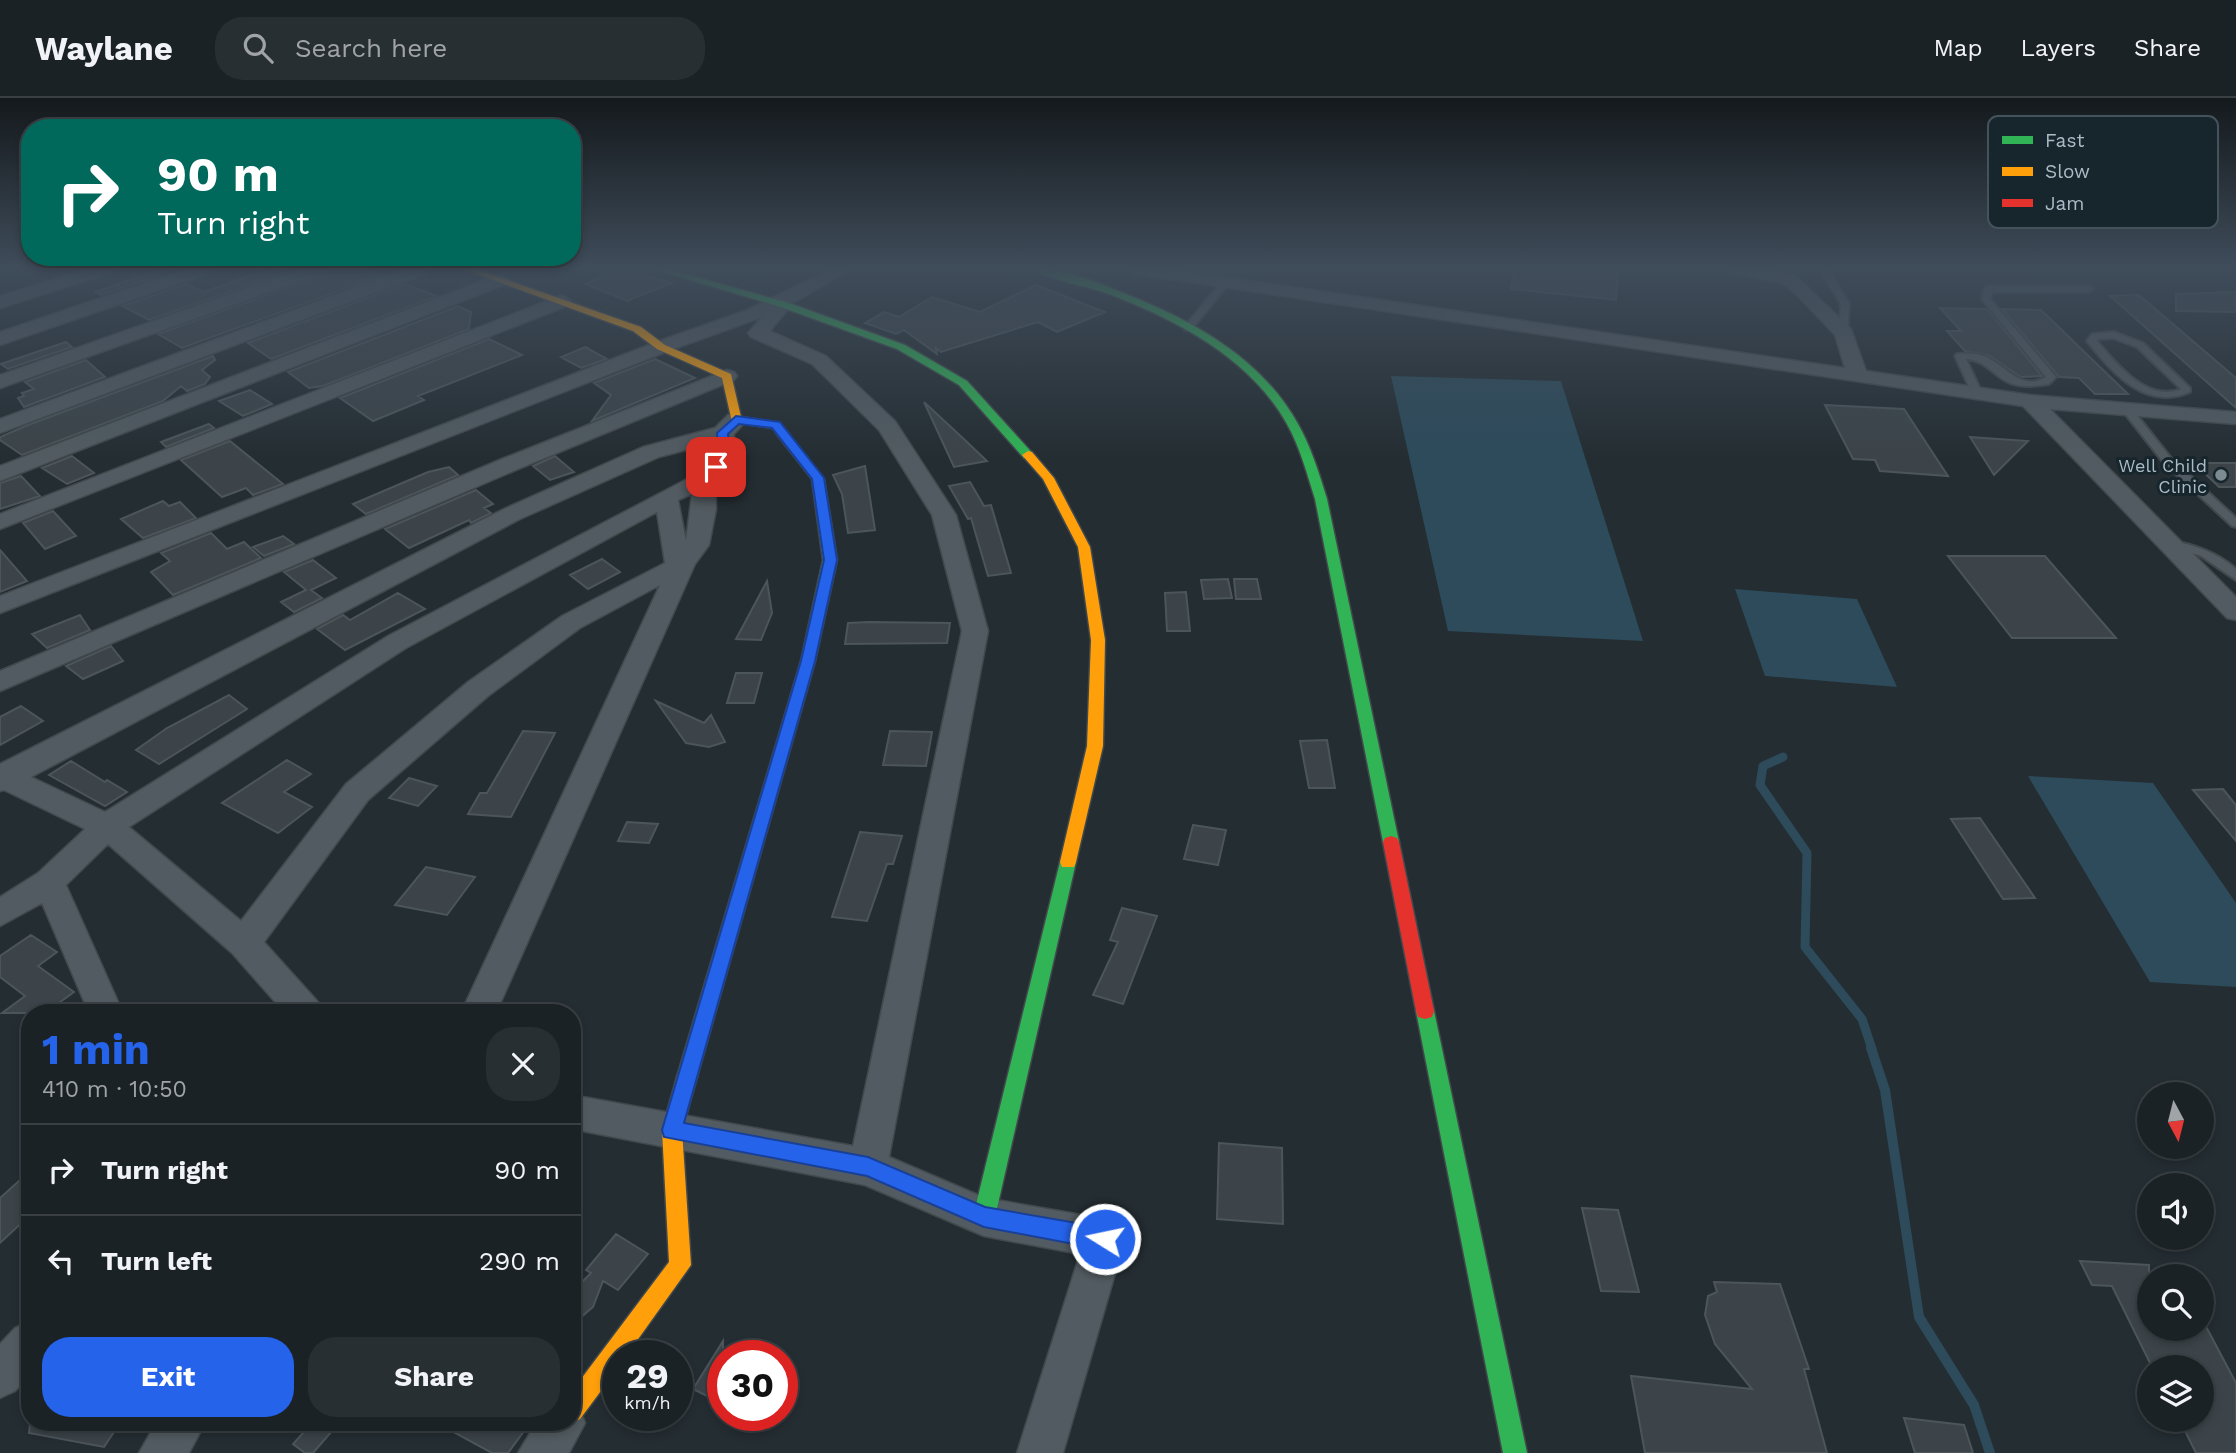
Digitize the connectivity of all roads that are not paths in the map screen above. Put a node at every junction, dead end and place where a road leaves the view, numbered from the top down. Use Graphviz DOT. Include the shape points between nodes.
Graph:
graph roads {
  1 [pos="20,332"];
  2 [pos="140,332"];
  3 [pos="251,332"];
  4 [pos="365,332"];
  5 [pos="483,332"];
  6 [pos="642,332"];
  7 [pos="706,332"];
  8 [pos="759,332"];
  9 [pos="860,332"];
  10 [pos="1195,332"];
  11 [pos="1571,332"];
  12 [pos="2014,332"];
  13 [pos="1844,333"];
  14 [pos="0,339"];
  15 [pos="662,347"];
  16 [pos="727,376"];
  17 [pos="1858,376"];
  18 [pos="0,382"];
  19 [pos="1977,393"];
  20 [pos="2166,395"];
  21 [pos="2030,401"];
  22 [pos="2128,411"];
  23 [pos="2187,416"];
  24 [pos="2236,418"];
  25 [pos="0,426"];
  26 [pos="729,426"];
  27 [pos="0,474"];
  28 [pos="704,480"];
  29 [pos="666,497"];
  30 [pos="0,522"];
  31 [pos="2236,524"];
  32 [pos="2169,543"];
  33 [pos="682,563"];
  34 [pos="2236,576"];
  35 [pos="0,605"];
  36 [pos="2236,612"];
  37 [pos="0,682"];
  38 [pos="1,777"];
  39 [pos="107,826"];
  40 [pos="49,882"];
  41 [pos="0,914"];
  42 [pos="244,943"];
  43 [pos="102,1004"];
  44 [pos="298,1004"];
  45 [pos="483,1004"];
  46 [pos="581,1114"];
  47 [pos="672,1130"];
  48 [pos="868,1167"];
  49 [pos="984,1217"];
  50 [pos="21,1353"];
  51 [pos="0,1376"];
  52 [pos="581,1399"];
  53 [pos="177,1431"];
  54 [pos="557,1431"];
  55 [pos="162,1453"];
  56 [pos="541,1453"];
  57 [pos="1040,1453"];
  58 [pos="1515,1453"];
  1 -- 14 [label="street"];
  2 -- 18 [label="street"];
  3 -- 25 [label="street"];
  4 -- 27 [label="street"];
  5 -- 30 [label="street"];
  6 -- 15 [label="street"];
  7 -- 15 [label="street"];
  8 -- 48 [label="street" via="820,360 887,426 944,515 975,631"];
  9 -- 49 [label="street" via="901,347 963,383 1048,478 1084,547 1098,640 1095,746"];
  10 -- 58 [label="street" via="1252,374 1287,413 1310,460"];
  11 -- 17 [label="street"];
  12 -- 19 [label="lane" via="2051,377 2046,383 2015,382 1990,361 1960,356"];
  13 -- 17 [label="street"];
  15 -- 16 [label="street"];
  15 -- 35 [label="street"];
  16 -- 26 [label="street"];
  16 -- 37 [label="street"];
  17 -- 19 [label="street"];
  19 -- 21 [label="street"];
  20 -- 20 [label="lane" via="2185,393 2187,387 2140,345 2121,336 2092,337 2140,387"];
  20 -- 23 [label="lane"];
  21 -- 22 [label="street"];
  21 -- 32 [label="street"];
  22 -- 23 [label="street"];
  22 -- 31 [label="lane" via="2167,460"];
  23 -- 24 [label="street"];
  26 -- 28 [label="street" via="716,467"];
  26 -- 38 [label="street" via="651,452 512,514"];
  26 -- 47 [label="street" via="776,425 818,478 830,560 808,661"];
  28 -- 29 [label="street"];
  28 -- 33 [label="street" via="697,545"];
  29 -- 33 [label="street" via="677,562"];
  29 -- 39 [label="street" via="397,642"];
  32 -- 34 [label="lane" via="2199,549 2219,559"];
  32 -- 36 [label="street"];
  33 -- 42 [label="street" via="571,622 478,689 357,792"];
  33 -- 45 [label="street"];
  38 -- 39 [label="street"];
  39 -- 40 [label="street"];
  39 -- 42 [label="street"];
  40 -- 41 [label="street"];
  40 -- 43 [label="street"];
  42 -- 44 [label="street"];
  46 -- 47 [label="street"];
  47 -- 48 [label="street"];
  47 -- 52 [label="street" via="680,1265"];
  48 -- 49 [label="street"];
  49 -- 57 [label="street" via="1105,1239"];
  50 -- 51 [label="street"];
  53 -- 55 [label="street"];
  54 -- 56 [label="street"];
}
